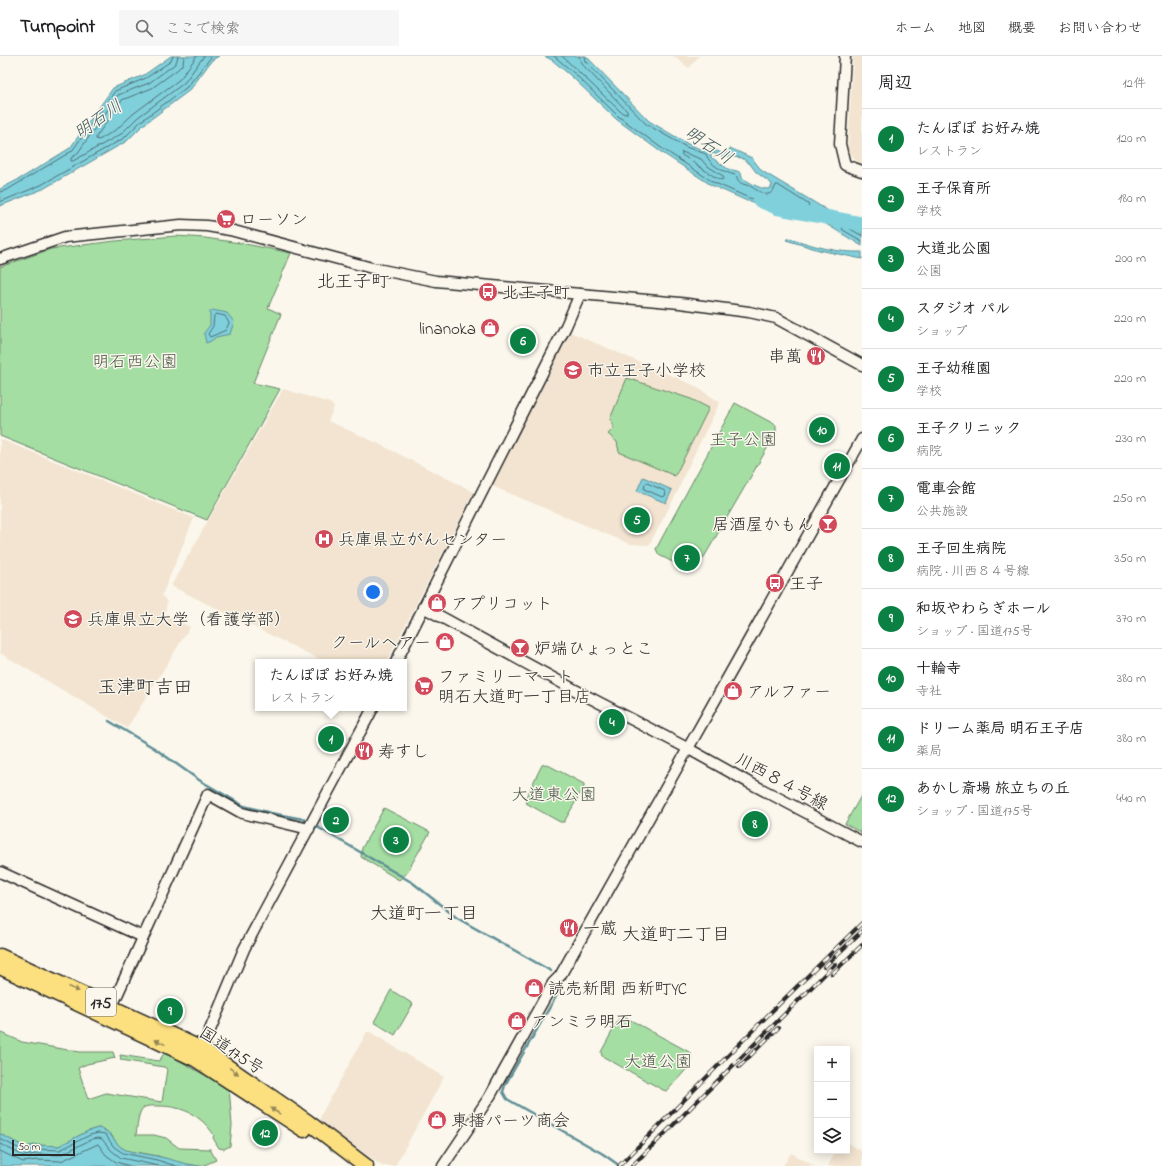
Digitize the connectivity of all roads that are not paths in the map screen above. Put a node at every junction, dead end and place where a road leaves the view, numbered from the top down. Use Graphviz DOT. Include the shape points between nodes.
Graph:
graph roads {
  1 [pos="845,56"];
  2 [pos="862,171"];
  3 [pos="0,259"];
  4 [pos="580,294"];
  5 [pos="862,365"];
  6 [pos="862,439"];
  7 [pos="423,607"];
  8 [pos="397,659"];
  9 [pos="371,711"];
  10 [pos="687,748"];
  11 [pos="309,829"];
  12 [pos="862,842"];
  13 [pos="0,872"];
  14 [pos="143,937"];
  15 [pos="0,956"];
  16 [pos="0,967"];
  17 [pos="109,1012"];
  18 [pos="198,1054"];
  19 [pos="353,1166"];
  20 [pos="366,1166"];
  21 [pos="443,1166"];
  1 -- 2 [label="street" via="840,144 845,165"];
  3 -- 4 [label="street" via="65,237 181,225 207,226 404,276"];
  4 -- 5 [label="street" via="728,308 776,318"];
  4 -- 7 [label="street" via="497,464"];
  6 -- 10 [label="street"];
  7 -- 8 [label="street"];
  7 -- 10 [label="street, 川西８４号線"];
  9 -- 11 [label="street"];
  10 -- 12 [label="street, 川西８４号線"];
  10 -- 21 [label="street" via="490,1096"];
  11 -- 14 [label="street" via="242,813 208,794"];
  11 -- 18 [label="street" via="244,948"];
  13 -- 14 [label="street"];
  14 -- 17 [label="street"];
  15 -- 17 [label="highway, 国道175号 / 175, one-way"];
  16 -- 17 [label="highway, 国道175号 / 175"];
  17 -- 18 [label="highway, 国道175号 / 175"];
  19 -- 18 [label="highway, 国道175号 / 175, one-way"];
  18 -- 20 [label="highway, 国道175号 / 175, one-way" via="308,1122"];
}
